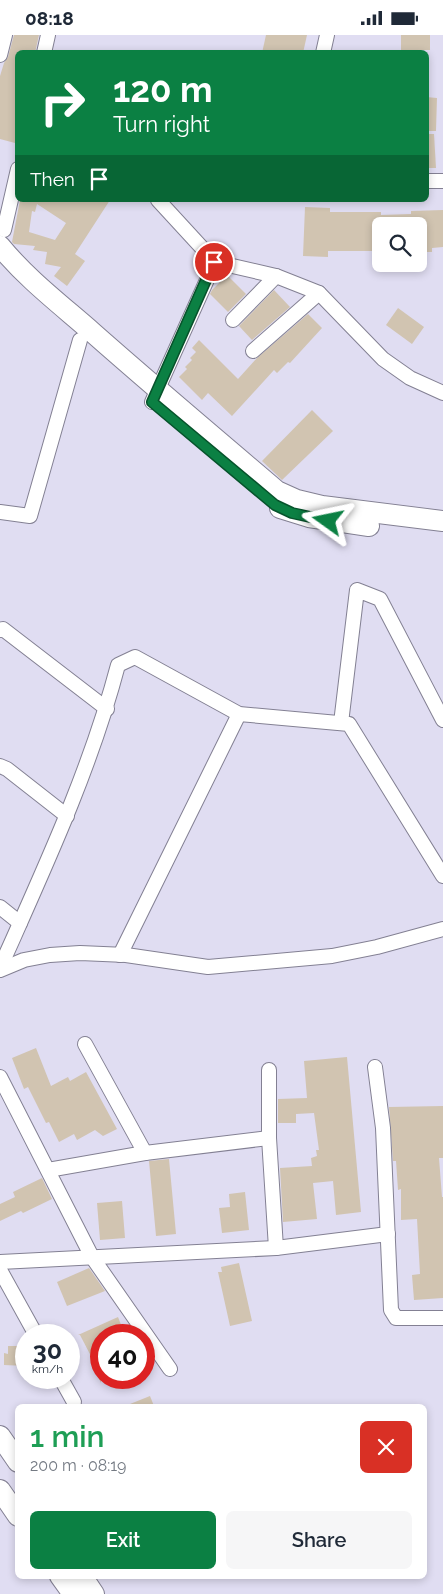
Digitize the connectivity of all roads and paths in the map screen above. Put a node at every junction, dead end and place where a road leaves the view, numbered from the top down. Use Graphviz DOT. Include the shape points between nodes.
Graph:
graph roads {
  1 [pos="5,35"];
  2 [pos="48,35"];
  3 [pos="327,35"];
  4 [pos="45,50"];
  5 [pos="324,50"];
  6 [pos="0,55"];
  7 [pos="429,181"];
  8 [pos="443,181"];
  9 [pos="15,182"];
  10 [pos="160,202"];
  11 [pos="2,238"];
  12 [pos="214,262"];
  13 [pos="0,264"];
  14 [pos="276,276"];
  15 [pos="319,293"];
  16 [pos="233,320"];
  17 [pos="80,340"];
  18 [pos="253,351"];
  19 [pos="443,393"];
  20 [pos="154,396"];
  21 [pos="0,512"];
  22 [pos="443,521"];
  23 [pos="443,534"];
  24 [pos="0,630"];
  25 [pos="106,709"];
  26 [pos="239,714"];
  27 [pos="443,720"];
  28 [pos="342,723"];
  29 [pos="0,766"];
  30 [pos="67,817"];
  31 [pos="443,876"];
  32 [pos="0,907"];
  33 [pos="20,923"];
  34 [pos="443,929"];
  35 [pos="120,955"];
  36 [pos="0,969"];
  37 [pos="84,1045"];
  38 [pos="375,1067"];
  39 [pos="269,1070"];
  40 [pos="0,1077"];
  41 [pos="269,1138"];
  42 [pos="145,1153"];
  43 [pos="48,1170"];
  44 [pos="388,1234"];
  45 [pos="276,1248"];
  46 [pos="92,1257"];
  47 [pos="0,1261"];
  48 [pos="0,1270"];
  49 [pos="443,1318"];
  50 [pos="30,1324"];
  51 [pos="170,1369"];
  52 [pos="67,1389"];
  53 [pos="74,1402"];
  54 [pos="0,1436"];
  55 [pos="15,1458"];
  56 [pos="0,1489"];
  57 [pos="15,1512"];
  58 [pos="66,1579"];
  59 [pos="85,1589"];
  1 -- 6 [label="street"];
  2 -- 4 [label="street"];
  3 -- 5 [label="street"];
  7 -- 8 [label="street"];
  9 -- 11 [label="street"];
  10 -- 12 [label="street"];
  11 -- 20 [label="street" via="24,273"];
  12 -- 14 [label="street"];
  12 -- 20 [label="street"];
  13 -- 17 [label="street" via="17,284"];
  14 -- 15 [label="street"];
  14 -- 16 [label="street"];
  15 -- 18 [label="street"];
  15 -- 19 [label="street" via="383,359 410,378"];
  17 -- 20 [label="street"];
  17 -- 21 [label="street" via="30,516"];
  20 -- 22 [label="street" via="286,496 322,506"];
  20 -- 23 [label="street" via="283,509 328,521"];
  24 -- 25 [label="street" via="4,629"];
  25 -- 26 [label="street" via="118,665 135,657"];
  25 -- 30 [label="street"];
  26 -- 28 [label="street"];
  26 -- 35 [label="street"];
  27 -- 28 [label="street" via="380,599 357,590"];
  28 -- 31 [label="street" via="349,724"];
  29 -- 30 [label="street"];
  30 -- 33 [label="street"];
  32 -- 33 [label="street"];
  33 -- 36 [label="street"];
  34 -- 35 [label="street" via="332,956 208,967"];
  35 -- 36 [label="street" via="50,955"];
  37 -- 42 [label="street"];
  38 -- 44 [label="street" via="383,1128"];
  39 -- 41 [label="street"];
  40 -- 43 [label="street"];
  41 -- 42 [label="street"];
  41 -- 45 [label="street"];
  42 -- 43 [label="street"];
  43 -- 46 [label="street"];
  44 -- 45 [label="street"];
  44 -- 49 [label="street" via="391,1310 396,1319"];
  45 -- 46 [label="street"];
  46 -- 47 [label="street"];
  46 -- 51 [label="street"];
  48 -- 50 [label="street"];
  52 -- 53 [label="street"];
  54 -- 55 [label="street"];
  56 -- 57 [label="street"];
  58 -- 59 [label="street"];
}
